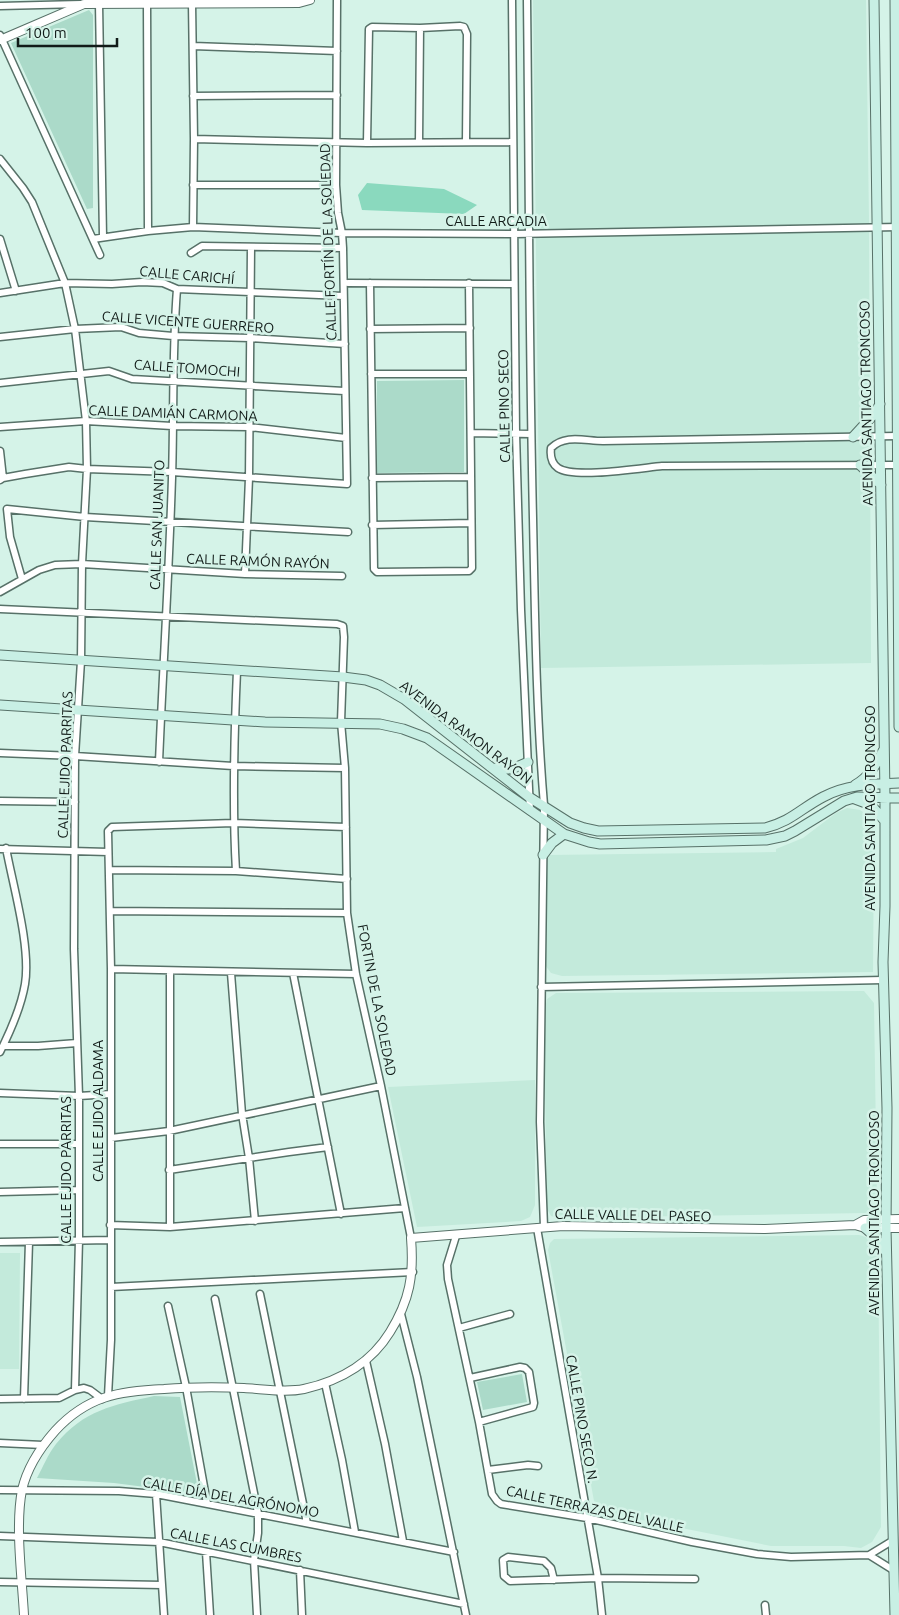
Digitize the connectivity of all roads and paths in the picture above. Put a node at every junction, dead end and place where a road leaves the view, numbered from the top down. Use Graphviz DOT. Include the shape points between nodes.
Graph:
graph roads {
  1 [pos="310,0"];
  2 [pos="337,0"];
  3 [pos="512,0"];
  4 [pos="527,0"];
  5 [pos="874,0"];
  6 [pos="895,0"];
  7 [pos="192,3"];
  8 [pos="84,4"];
  9 [pos="99,4"];
  10 [pos="147,4"];
  11 [pos="0,6"];
  12 [pos="420,28"];
  13 [pos="1,38"];
  14 [pos="193,46"];
  15 [pos="337,52"];
  16 [pos="336,95"];
  17 [pos="193,96"];
  18 [pos="194,139"];
  19 [pos="466,141"];
  20 [pos="336,142"];
  21 [pos="419,142"];
  22 [pos="513,142"];
  23 [pos="368,143"];
  24 [pos="0,159"];
  25 [pos="194,185"];
  26 [pos="336,185"];
  27 [pos="877,227"];
  28 [pos="898,227"];
  29 [pos="193,228"];
  30 [pos="148,231"];
  31 [pos="342,234"];
  32 [pos="514,234"];
  33 [pos="529,234"];
  34 [pos="103,237"];
  35 [pos="0,239"];
  36 [pos="94,239"];
  37 [pos="251,247"];
  38 [pos="343,248"];
  39 [pos="191,253"];
  40 [pos="100,255"];
  41 [pos="348,282"];
  42 [pos="370,283"];
  43 [pos="469,283"];
  44 [pos="65,284"];
  45 [pos="514,284"];
  46 [pos="177,289"];
  47 [pos="16,290"];
  48 [pos="250,292"];
  49 [pos="0,293"];
  50 [pos="343,296"];
  51 [pos="470,328"];
  52 [pos="75,329"];
  53 [pos="370,329"];
  54 [pos="173,336"];
  55 [pos="0,337"];
  56 [pos="250,338"];
  57 [pos="345,344"];
  58 [pos="81,374"];
  59 [pos="371,374"];
  60 [pos="470,374"];
  61 [pos="174,381"];
  62 [pos="0,384"];
  63 [pos="250,384"];
  64 [pos="344,391"];
  65 [pos="880,404"];
  66 [pos="86,421"];
  67 [pos="172,426"];
  68 [pos="0,427"];
  69 [pos="249,427"];
  70 [pos="470,433"];
  71 [pos="516,434"];
  72 [pos="531,434"];
  73 [pos="881,436"];
  74 [pos="896,436"];
  75 [pos="853,437"];
  76 [pos="346,438"];
  77 [pos="0,451"];
  78 [pos="860,465"];
  79 [pos="881,465"];
  80 [pos="897,465"];
  81 [pos="87,470"];
  82 [pos="172,472"];
  83 [pos="471,477"];
  84 [pos="249,478"];
  85 [pos="372,478"];
  86 [pos="2,479"];
  87 [pos="882,485"];
  88 [pos="85,517"];
  89 [pos="171,522"];
  90 [pos="471,523"];
  91 [pos="372,525"];
  92 [pos="247,527"];
  93 [pos="348,532"];
  94 [pos="898,538"];
  95 [pos="82,564"];
  96 [pos="168,570"];
  97 [pos="245,574"];
  98 [pos="342,576"];
  99 [pos="22,579"];
  100 [pos="0,592"];
  101 [pos="0,609"];
  102 [pos="82,612"];
  103 [pos="167,618"];
  104 [pos="0,655"];
  105 [pos="81,661"];
  106 [pos="163,667"];
  107 [pos="237,671"];
  108 [pos="343,677"];
  109 [pos="0,705"];
  110 [pos="78,710"];
  111 [pos="161,716"];
  112 [pos="235,720"];
  113 [pos="341,722"];
  114 [pos="899,727"];
  115 [pos="884,749"];
  116 [pos="0,753"];
  117 [pos="75,756"];
  118 [pos="159,762"];
  119 [pos="528,762"];
  120 [pos="233,766"];
  121 [pos="345,768"];
  122 [pos="493,768"];
  123 [pos="899,783"];
  124 [pos="884,784"];
  125 [pos="853,786"];
  126 [pos="529,797"];
  127 [pos="852,798"];
  128 [pos="885,798"];
  129 [pos="899,798"];
  130 [pos="0,801"];
  131 [pos="75,802"];
  132 [pos="544,805"];
  133 [pos="530,811"];
  134 [pos="544,819"];
  135 [pos="884,820"];
  136 [pos="233,823"];
  137 [pos="346,826"];
  138 [pos="564,834"];
  139 [pos="3,848"];
  140 [pos="75,850"];
  141 [pos="108,852"];
  142 [pos="543,855"];
  143 [pos="109,870"];
  144 [pos="236,871"];
  145 [pos="347,879"];
  146 [pos="110,911"];
  147 [pos="347,913"];
  148 [pos="111,969"];
  149 [pos="170,971"];
  150 [pos="231,972"];
  151 [pos="293,972"];
  152 [pos="356,974"];
  153 [pos="883,980"];
  154 [pos="541,987"];
  155 [pos="77,1043"];
  156 [pos="1,1049"];
  157 [pos="381,1086"];
  158 [pos="0,1093"];
  159 [pos="111,1094"];
  160 [pos="79,1096"];
  161 [pos="319,1098"];
  162 [pos="242,1114"];
  163 [pos="169,1131"];
  164 [pos="111,1138"];
  165 [pos="0,1144"];
  166 [pos="78,1144"];
  167 [pos="328,1148"];
  168 [pos="249,1158"];
  169 [pos="169,1170"];
  170 [pos="79,1190"];
  171 [pos="0,1192"];
  172 [pos="405,1208"];
  173 [pos="341,1214"];
  174 [pos="255,1220"];
  175 [pos="892,1223"];
  176 [pos="110,1225"];
  177 [pos="855,1225"];
  178 [pos="170,1227"];
  179 [pos="540,1227"];
  180 [pos="865,1228"];
  181 [pos="456,1236"];
  182 [pos="410,1238"];
  183 [pos="79,1240"];
  184 [pos="110,1240"];
  185 [pos="0,1242"];
  186 [pos="29,1242"];
  187 [pos="887,1254"];
  188 [pos="412,1272"];
  189 [pos="111,1287"];
  190 [pos="260,1294"];
  191 [pos="215,1299"];
  192 [pos="168,1306"];
  193 [pos="402,1314"];
  194 [pos="510,1314"];
  195 [pos="459,1328"];
  196 [pos="366,1361"];
  197 [pos="470,1378"];
  198 [pos="325,1383"];
  199 [pos="186,1387"];
  200 [pos="233,1388"];
  201 [pos="75,1390"];
  202 [pos="280,1390"];
  203 [pos="105,1397"];
  204 [pos="24,1399"];
  205 [pos="0,1400"];
  206 [pos="479,1422"];
  207 [pos="0,1443"];
  208 [pos="43,1444"];
  209 [pos="538,1466"];
  210 [pos="488,1470"];
  211 [pos="0,1490"];
  212 [pos="22,1491"];
  213 [pos="156,1494"];
  214 [pos="207,1503"];
  215 [pos="258,1513"];
  216 [pos="587,1518"];
  217 [pos="308,1523"];
  218 [pos="355,1532"];
  219 [pos="0,1536"];
  220 [pos="20,1537"];
  221 [pos="403,1541"];
  222 [pos="892,1541"];
  223 [pos="159,1542"];
  224 [pos="206,1552"];
  225 [pos="454,1552"];
  226 [pos="869,1556"];
  227 [pos="254,1560"];
  228 [pos="300,1570"];
  229 [pos="893,1570"];
  230 [pos="598,1578"];
  231 [pos="695,1578"];
  232 [pos="554,1580"];
  233 [pos="0,1582"];
  234 [pos="22,1582"];
  235 [pos="162,1585"];
  236 [pos="464,1604"];
  237 [pos="765,1605"];
  238 [pos="24,1615"];
  239 [pos="164,1615"];
  240 [pos="210,1615"];
  241 [pos="257,1615"];
  242 [pos="302,1615"];
  243 [pos="466,1615"];
  244 [pos="602,1615"];
  245 [pos="766,1615"];
  246 [pos="895,1615"];
  1 -- 7 [label="street" via="299,3"];
  2 -- 15 [label="street, CALLE FORTÍN DE LA SOLEDAD"];
  3 -- 22 [label="street, CALLE PINO SECO"];
  4 -- 33 [label="street, CALLE PINO SECO"];
  5 -- 27 [label="main road, AVENIDA SANTIAGO TRONCOSO"];
  6 -- 28 [label="main road, AVENIDA SANTIAGO TRONCOSO"];
  7 -- 10 [label="street"];
  7 -- 14 [label="street"];
  8 -- 9 [label="street"];
  8 -- 11 [label="street"];
  8 -- 13 [label="street"];
  9 -- 10 [label="street"];
  9 -- 34 [label="street"];
  10 -- 30 [label="street"];
  12 -- 19 [label="street" via="460,26 467,34"];
  12 -- 21 [label="street"];
  12 -- 23 [label="street" via="369,28"];
  13 -- 36 [label="street"];
  14 -- 15 [label="street"];
  14 -- 17 [label="street"];
  15 -- 16 [label="street, CALLE FORTÍN DE LA SOLEDAD"];
  16 -- 17 [label="street"];
  16 -- 20 [label="street, CALLE FORTÍN DE LA SOLEDAD"];
  17 -- 18 [label="street"];
  18 -- 20 [label="street"];
  18 -- 25 [label="street"];
  19 -- 21 [label="street"];
  19 -- 22 [label="street"];
  20 -- 23 [label="street"];
  20 -- 26 [label="street, CALLE FORTÍN DE LA SOLEDAD"];
  21 -- 23 [label="street"];
  22 -- 32 [label="street, CALLE PINO SECO"];
  24 -- 44 [label="street, CALLE EJIDO PARRITAS" via="32,202"];
  25 -- 26 [label="street"];
  25 -- 29 [label="street"];
  26 -- 31 [label="street, CALLE FORTÍN DE LA SOLEDAD"];
  27 -- 28 [label="street, CALLE ARCADIA"];
  27 -- 33 [label="street, CALLE ARCADIA"];
  27 -- 65 [label="main road, AVENIDA SANTIAGO TRONCOSO"];
  28 -- 74 [label="main road, AVENIDA SANTIAGO TRONCOSO"];
  29 -- 30 [label="street, CALLE ARCADIA"];
  29 -- 31 [label="street, CALLE ARCADIA"];
  30 -- 34 [label="street, CALLE ARCADIA"];
  31 -- 32 [label="street, CALLE ARCADIA"];
  31 -- 38 [label="street, CALLE FORTÍN DE LA SOLEDAD"];
  32 -- 33 [label="street, CALLE ARCADIA"];
  32 -- 45 [label="street, CALLE PINO SECO"];
  33 -- 72 [label="street, CALLE PINO SECO"];
  34 -- 36 [label="street, CALLE ARCADIA"];
  35 -- 47 [label="street"];
  36 -- 40 [label="street"];
  37 -- 38 [label="street"];
  37 -- 39 [label="street" via="202,246"];
  37 -- 48 [label="street"];
  38 -- 50 [label="street, CALLE FORTÍN DE LA SOLEDAD"];
  41 -- 42 [label="street"];
  42 -- 43 [label="street"];
  42 -- 53 [label="street"];
  43 -- 45 [label="street"];
  43 -- 51 [label="street"];
  44 -- 46 [label="street, CALLE CARICHÍ" via="142,282 164,283"];
  44 -- 47 [label="street, CALLE CARICHÍ"];
  44 -- 52 [label="street, CALLE EJIDO PARRITAS"];
  45 -- 71 [label="street, CALLE PINO SECO"];
  46 -- 48 [label="street, CALLE CARICHÍ"];
  46 -- 54 [label="street, CALLE SAN JUANITO"];
  47 -- 49 [label="street, CALLE CARICHÍ"];
  48 -- 50 [label="street, CALLE CARICHÍ"];
  48 -- 56 [label="street"];
  50 -- 57 [label="street, CALLE FORTÍN DE LA SOLEDAD"];
  51 -- 53 [label="street"];
  51 -- 60 [label="street"];
  52 -- 54 [label="street, CALLE VICENTE GUERRERO" via="121,327 139,333"];
  52 -- 55 [label="street, CALLE VICENTE GUERRERO"];
  52 -- 58 [label="street, CALLE EJIDO PARRITAS"];
  53 -- 59 [label="street"];
  54 -- 56 [label="street, CALLE VICENTE GUERRERO"];
  54 -- 61 [label="street, CALLE SAN JUANITO"];
  56 -- 57 [label="street, CALLE VICENTE GUERRERO"];
  56 -- 63 [label="street"];
  57 -- 64 [label="street, CALLE FORTÍN DE LA SOLEDAD"];
  58 -- 61 [label="street, CALLE TOMOCHI" via="109,371 132,379"];
  58 -- 62 [label="street, CALLE TOMOCHI"];
  58 -- 66 [label="street, CALLE EJIDO PARRITAS"];
  59 -- 60 [label="street"];
  59 -- 85 [label="street"];
  60 -- 70 [label="street"];
  61 -- 63 [label="street, CALLE TOMOCHI"];
  61 -- 67 [label="street, CALLE SAN JUANITO"];
  63 -- 64 [label="street, CALLE TOMOCHI"];
  63 -- 69 [label="street"];
  64 -- 76 [label="street, CALLE FORTÍN DE LA SOLEDAD"];
  65 -- 73 [label="main road, AVENIDA SANTIAGO TRONCOSO"];
  65 -- 75 [label="main road"];
  66 -- 67 [label="street, CALLE DAMIÁN CARMONA"];
  66 -- 68 [label="street, CALLE DAMIÁN CARMONA"];
  66 -- 81 [label="street, CALLE EJIDO PARRITAS"];
  67 -- 69 [label="street, CALLE DAMIÁN CARMONA"];
  67 -- 82 [label="street, CALLE SAN JUANITO"];
  69 -- 76 [label="street, CALLE DAMIÁN CARMONA"];
  69 -- 84 [label="street"];
  70 -- 71 [label="street"];
  70 -- 83 [label="street"];
  71 -- 72 [label="street"];
  71 -- 119 [label="street, CALLE PINO SECO"];
  72 -- 132 [label="street, CALLE PINO SECO"];
  73 -- 74 [label="street"];
  73 -- 75 [label="street"];
  73 -- 79 [label="main road, AVENIDA SANTIAGO TRONCOSO"];
  74 -- 80 [label="main road, AVENIDA SANTIAGO TRONCOSO"];
  75 -- 78 [label="street" via="570,439 557,442 550,454 552,462 560,469 585,472 662,466"];
  76 -- 84 [label="street, CALLE FORTÍN DE LA SOLEDAD" via="347,484"];
  77 -- 86 [label="street"];
  78 -- 79 [label="street"];
  78 -- 87 [label="main road"];
  79 -- 80 [label="street"];
  79 -- 87 [label="main road, AVENIDA SANTIAGO TRONCOSO"];
  80 -- 94 [label="main road, AVENIDA SANTIAGO TRONCOSO"];
  81 -- 82 [label="street"];
  81 -- 86 [label="street" via="69,467"];
  81 -- 88 [label="street, CALLE EJIDO PARRITAS"];
  82 -- 84 [label="street"];
  82 -- 89 [label="street, CALLE SAN JUANITO"];
  83 -- 85 [label="street"];
  83 -- 90 [label="street"];
  84 -- 92 [label="street"];
  85 -- 91 [label="street"];
  87 -- 115 [label="main road, AVENIDA SANTIAGO TRONCOSO"];
  88 -- 89 [label="street"];
  88 -- 95 [label="street, CALLE EJIDO PARRITAS"];
  88 -- 99 [label="street" via="6,510"];
  89 -- 92 [label="street"];
  89 -- 96 [label="street, CALLE SAN JUANITO"];
  90 -- 91 [label="street"];
  90 -- 91 [label="street" via="472,569 375,571"];
  92 -- 93 [label="street"];
  92 -- 97 [label="street"];
  94 -- 114 [label="main road, AVENIDA SANTIAGO TRONCOSO"];
  95 -- 96 [label="street, CALLE RAMÓN RAYÓN"];
  95 -- 99 [label="street, CALLE RAMÓN RAYÓN" via="55,565"];
  95 -- 102 [label="street, CALLE EJIDO PARRITAS"];
  96 -- 97 [label="street, CALLE RAMÓN RAYÓN"];
  96 -- 103 [label="street, CALLE SAN JUANITO"];
  97 -- 98 [label="street, CALLE RAMÓN RAYÓN"];
  99 -- 100 [label="street, CALLE RAMÓN RAYÓN"];
  101 -- 102 [label="street"];
  102 -- 103 [label="street"];
  102 -- 105 [label="street, CALLE EJIDO PARRITAS"];
  103 -- 106 [label="street, CALLE SAN JUANITO"];
  103 -- 108 [label="street, FORTIN DE LA SOLEDAD" via="337,624 343,627"];
  104 -- 105 [label="main road, AVENIDA RAMON RAYON"];
  105 -- 106 [label="main road, AVENIDA RAMON RAYON"];
  105 -- 110 [label="street, CALLE EJIDO PARRITAS"];
  106 -- 107 [label="main road, AVENIDA RAMON RAYON"];
  106 -- 111 [label="street, CALLE SAN JUANITO"];
  107 -- 108 [label="main road, AVENIDA RAMON RAYON"];
  107 -- 112 [label="street"];
  108 -- 113 [label="street, FORTIN DE LA SOLEDAD"];
  108 -- 122 [label="main road, AVENIDA RAMON RAYON" via="380,685 404,699"];
  109 -- 110 [label="main road, AVENIDA RAMON RAYON"];
  110 -- 111 [label="main road, AVENIDA RAMON RAYON"];
  110 -- 117 [label="street, CALLE EJIDO PARRITAS"];
  111 -- 112 [label="main road, AVENIDA RAMON RAYON"];
  111 -- 118 [label="street, CALLE SAN JUANITO"];
  112 -- 113 [label="main road, AVENIDA RAMON RAYON"];
  112 -- 120 [label="street"];
  113 -- 121 [label="street, FORTIN DE LA SOLEDAD"];
  113 -- 133 [label="main road, AVENIDA RAMON RAYON" via="380,724 427,738"];
  115 -- 124 [label="main road, AVENIDA SANTIAGO TRONCOSO"];
  115 -- 125 [label="main road" via="866,778"];
  116 -- 117 [label="street"];
  117 -- 118 [label="street"];
  117 -- 131 [label="street, CALLE EJIDO PARRITAS"];
  118 -- 120 [label="street"];
  119 -- 122 [label="main road" via="512,769"];
  119 -- 126 [label="street, CALLE PINO SECO"];
  120 -- 121 [label="street"];
  120 -- 136 [label="street"];
  121 -- 137 [label="street, FORTIN DE LA SOLEDAD"];
  122 -- 126 [label="main road, AVENIDA RAMON RAYON"];
  123 -- 124 [label="main road, AVENIDA RAMON RAYON"];
  124 -- 125 [label="main road, AVENIDA RAMON RAYON"];
  124 -- 128 [label="main road, AVENIDA SANTIAGO TRONCOSO"];
  125 -- 132 [label="main road, AVENIDA RAMON RAYON" via="822,798 787,821 754,829 598,831 570,823"];
  126 -- 132 [label="main road, AVENIDA RAMON RAYON"];
  126 -- 133 [label="street, CALLE PINO SECO"];
  127 -- 128 [label="main road, AVENIDA RAMON RAYON"];
  127 -- 135 [label="main road" via="870,805"];
  127 -- 138 [label="main road, AVENIDA RAMON RAYON" via="834,805 785,836 766,840 600,844"];
  128 -- 129 [label="main road, AVENIDA RAMON RAYON"];
  128 -- 135 [label="main road, AVENIDA SANTIAGO TRONCOSO"];
  130 -- 131 [label="street"];
  131 -- 140 [label="street, CALLE EJIDO PARRITAS"];
  132 -- 134 [label="street, CALLE PINO SECO"];
  133 -- 134 [label="main road, AVENIDA RAMON RAYON"];
  134 -- 138 [label="main road, AVENIDA RAMON RAYON"];
  134 -- 142 [label="street, CALLE PINO SECO"];
  135 -- 153 [label="main road, AVENIDA SANTIAGO TRONCOSO"];
  136 -- 137 [label="street"];
  136 -- 141 [label="street, CALLE EJIDO ALDAMA" via="112,828 108,830"];
  136 -- 144 [label="street"];
  137 -- 145 [label="street, FORTIN DE LA SOLEDAD"];
  138 -- 142 [label="main road" via="552,842"];
  139 -- 140 [label="street"];
  139 -- 156 [label="street" via="22,930 25,982 18,1016"];
  140 -- 141 [label="street"];
  140 -- 155 [label="street, CALLE EJIDO PARRITAS"];
  141 -- 143 [label="street, CALLE EJIDO ALDAMA"];
  142 -- 154 [label="street, CALLE PINO SECO"];
  143 -- 144 [label="street"];
  143 -- 146 [label="street, CALLE EJIDO ALDAMA"];
  144 -- 145 [label="street"];
  145 -- 147 [label="street, FORTIN DE LA SOLEDAD"];
  146 -- 147 [label="street"];
  146 -- 148 [label="street, CALLE EJIDO ALDAMA"];
  147 -- 152 [label="street, FORTIN DE LA SOLEDAD"];
  148 -- 149 [label="street"];
  148 -- 159 [label="street, CALLE EJIDO ALDAMA"];
  149 -- 150 [label="street"];
  149 -- 163 [label="street"];
  150 -- 151 [label="street"];
  150 -- 162 [label="street"];
  151 -- 152 [label="street"];
  151 -- 161 [label="street"];
  152 -- 157 [label="street, FORTIN DE LA SOLEDAD"];
  153 -- 154 [label="street"];
  153 -- 175 [label="main road, AVENIDA SANTIAGO TRONCOSO"];
  154 -- 179 [label="street, CALLE PINO SECO N."];
  155 -- 156 [label="street"];
  155 -- 160 [label="street, CALLE EJIDO PARRITAS"];
  157 -- 161 [label="street"];
  157 -- 172 [label="street, FORTIN DE LA SOLEDAD"];
  158 -- 160 [label="street"];
  159 -- 160 [label="street"];
  159 -- 164 [label="street, CALLE EJIDO ALDAMA"];
  160 -- 166 [label="street, CALLE EJIDO PARRITAS"];
  161 -- 162 [label="street"];
  161 -- 167 [label="street"];
  162 -- 163 [label="street"];
  162 -- 168 [label="street"];
  163 -- 164 [label="street"];
  163 -- 169 [label="street"];
  164 -- 176 [label="street, CALLE EJIDO ALDAMA"];
  165 -- 166 [label="street"];
  166 -- 170 [label="street, CALLE EJIDO PARRITAS"];
  167 -- 168 [label="street"];
  167 -- 173 [label="street"];
  168 -- 169 [label="street"];
  168 -- 174 [label="street"];
  169 -- 178 [label="street"];
  170 -- 171 [label="street"];
  170 -- 183 [label="street, CALLE EJIDO PARRITAS"];
  172 -- 173 [label="street"];
  172 -- 182 [label="street, FORTIN DE LA SOLEDAD"];
  173 -- 174 [label="street"];
  174 -- 178 [label="street"];
  175 -- 177 [label="street, CALLE VALLE DEL PASEO" via="864,1220"];
  175 -- 180 [label="street, CALLE VALLE DEL PASEO"];
  175 -- 187 [label="main road, AVENIDA SANTIAGO TRONCOSO"];
  176 -- 178 [label="street"];
  176 -- 184 [label="street, CALLE EJIDO ALDAMA"];
  177 -- 179 [label="street, CALLE VALLE DEL PASEO" via="765,1229"];
  177 -- 180 [label="street, CALLE VALLE DEL PASEO"];
  179 -- 181 [label="street, CALLE VALLE DEL PASEO"];
  179 -- 216 [label="street, CALLE PINO SECO N."];
  180 -- 187 [label="main road"];
  181 -- 182 [label="street, CALLE VALLE DEL PASEO"];
  181 -- 195 [label="street, CALLE TERRAZAS DEL VALLE" via="447,1265"];
  182 -- 188 [label="street, FORTIN DE LA SOLEDAD"];
  183 -- 184 [label="street"];
  183 -- 186 [label="street"];
  183 -- 201 [label="street, CALLE EJIDO PARRITAS"];
  184 -- 189 [label="street, CALLE EJIDO ALDAMA"];
  185 -- 186 [label="street"];
  186 -- 204 [label="street"];
  187 -- 222 [label="main road, AVENIDA SANTIAGO TRONCOSO"];
  188 -- 189 [label="street"];
  188 -- 193 [label="street, FORTIN DE LA SOLEDAD"];
  189 -- 203 [label="street, CALLE EJIDO ALDAMA" via="111,1340"];
  190 -- 202 [label="street"];
  191 -- 200 [label="street"];
  192 -- 199 [label="street"];
  193 -- 196 [label="street"];
  193 -- 225 [label="street"];
  194 -- 195 [label="street"];
  195 -- 197 [label="street, CALLE TERRAZAS DEL VALLE"];
  196 -- 198 [label="street"];
  196 -- 221 [label="street"];
  197 -- 206 [label="street, CALLE TERRAZAS DEL VALLE"];
  197 -- 206 [label="street" via="520,1367 529,1372 532,1407"];
  198 -- 202 [label="street" via="303,1389"];
  198 -- 218 [label="street"];
  199 -- 200 [label="street"];
  199 -- 203 [label="street" via="129,1391"];
  199 -- 214 [label="street"];
  200 -- 202 [label="street"];
  200 -- 215 [label="street"];
  201 -- 203 [label="street" via="87,1389"];
  201 -- 204 [label="street" via="59,1398"];
  202 -- 217 [label="street"];
  203 -- 208 [label="street" via="64,1421"];
  204 -- 205 [label="street"];
  206 -- 210 [label="street, CALLE TERRAZAS DEL VALLE"];
  207 -- 208 [label="street"];
  208 -- 212 [label="street"];
  209 -- 210 [label="street"];
  210 -- 216 [label="street, CALLE TERRAZAS DEL VALLE" via="492,1494 501,1504"];
  211 -- 212 [label="street, CALLE DÍA DEL AGRÓNOMO"];
  212 -- 213 [label="street, CALLE DÍA DEL AGRÓNOMO"];
  212 -- 220 [label="street"];
  213 -- 214 [label="street, CALLE DÍA DEL AGRÓNOMO"];
  213 -- 223 [label="street"];
  214 -- 215 [label="street, CALLE DÍA DEL AGRÓNOMO"];
  215 -- 217 [label="street, CALLE DÍA DEL AGRÓNOMO"];
  215 -- 227 [label="street"];
  216 -- 226 [label="street, CALLE TERRAZAS DEL VALLE" via="758,1554"];
  216 -- 230 [label="street, CALLE PINO SECO N."];
  217 -- 218 [label="street, CALLE DÍA DEL AGRÓNOMO"];
  218 -- 221 [label="street, CALLE DÍA DEL AGRÓNOMO"];
  219 -- 220 [label="street, CALLE LAS CUMBRES"];
  220 -- 223 [label="street, CALLE LAS CUMBRES"];
  220 -- 234 [label="street"];
  221 -- 225 [label="street, CALLE DÍA DEL AGRÓNOMO"];
  222 -- 226 [label="street"];
  222 -- 229 [label="main road, AVENIDA SANTIAGO TRONCOSO"];
  223 -- 224 [label="street, CALLE LAS CUMBRES"];
  223 -- 235 [label="street"];
  224 -- 227 [label="street, CALLE LAS CUMBRES"];
  224 -- 240 [label="street"];
  225 -- 236 [label="street"];
  226 -- 229 [label="street, CALLE TERRAZAS DEL VALLE"];
  227 -- 228 [label="street, CALLE LAS CUMBRES"];
  227 -- 241 [label="street"];
  228 -- 236 [label="street, CALLE LAS CUMBRES"];
  228 -- 242 [label="street"];
  229 -- 246 [label="main road, AVENIDA SANTIAGO TRONCOSO"];
  230 -- 231 [label="street"];
  230 -- 232 [label="street"];
  230 -- 244 [label="street, CALLE PINO SECO N."];
  232 -- 232 [label="street" via="551,1568 544,1561 508,1557 503,1560 504,1576 510,1582"];
  233 -- 234 [label="street"];
  234 -- 235 [label="street"];
  234 -- 238 [label="street"];
  235 -- 239 [label="street"];
  236 -- 243 [label="street"];
  237 -- 245 [label="street"];
}
